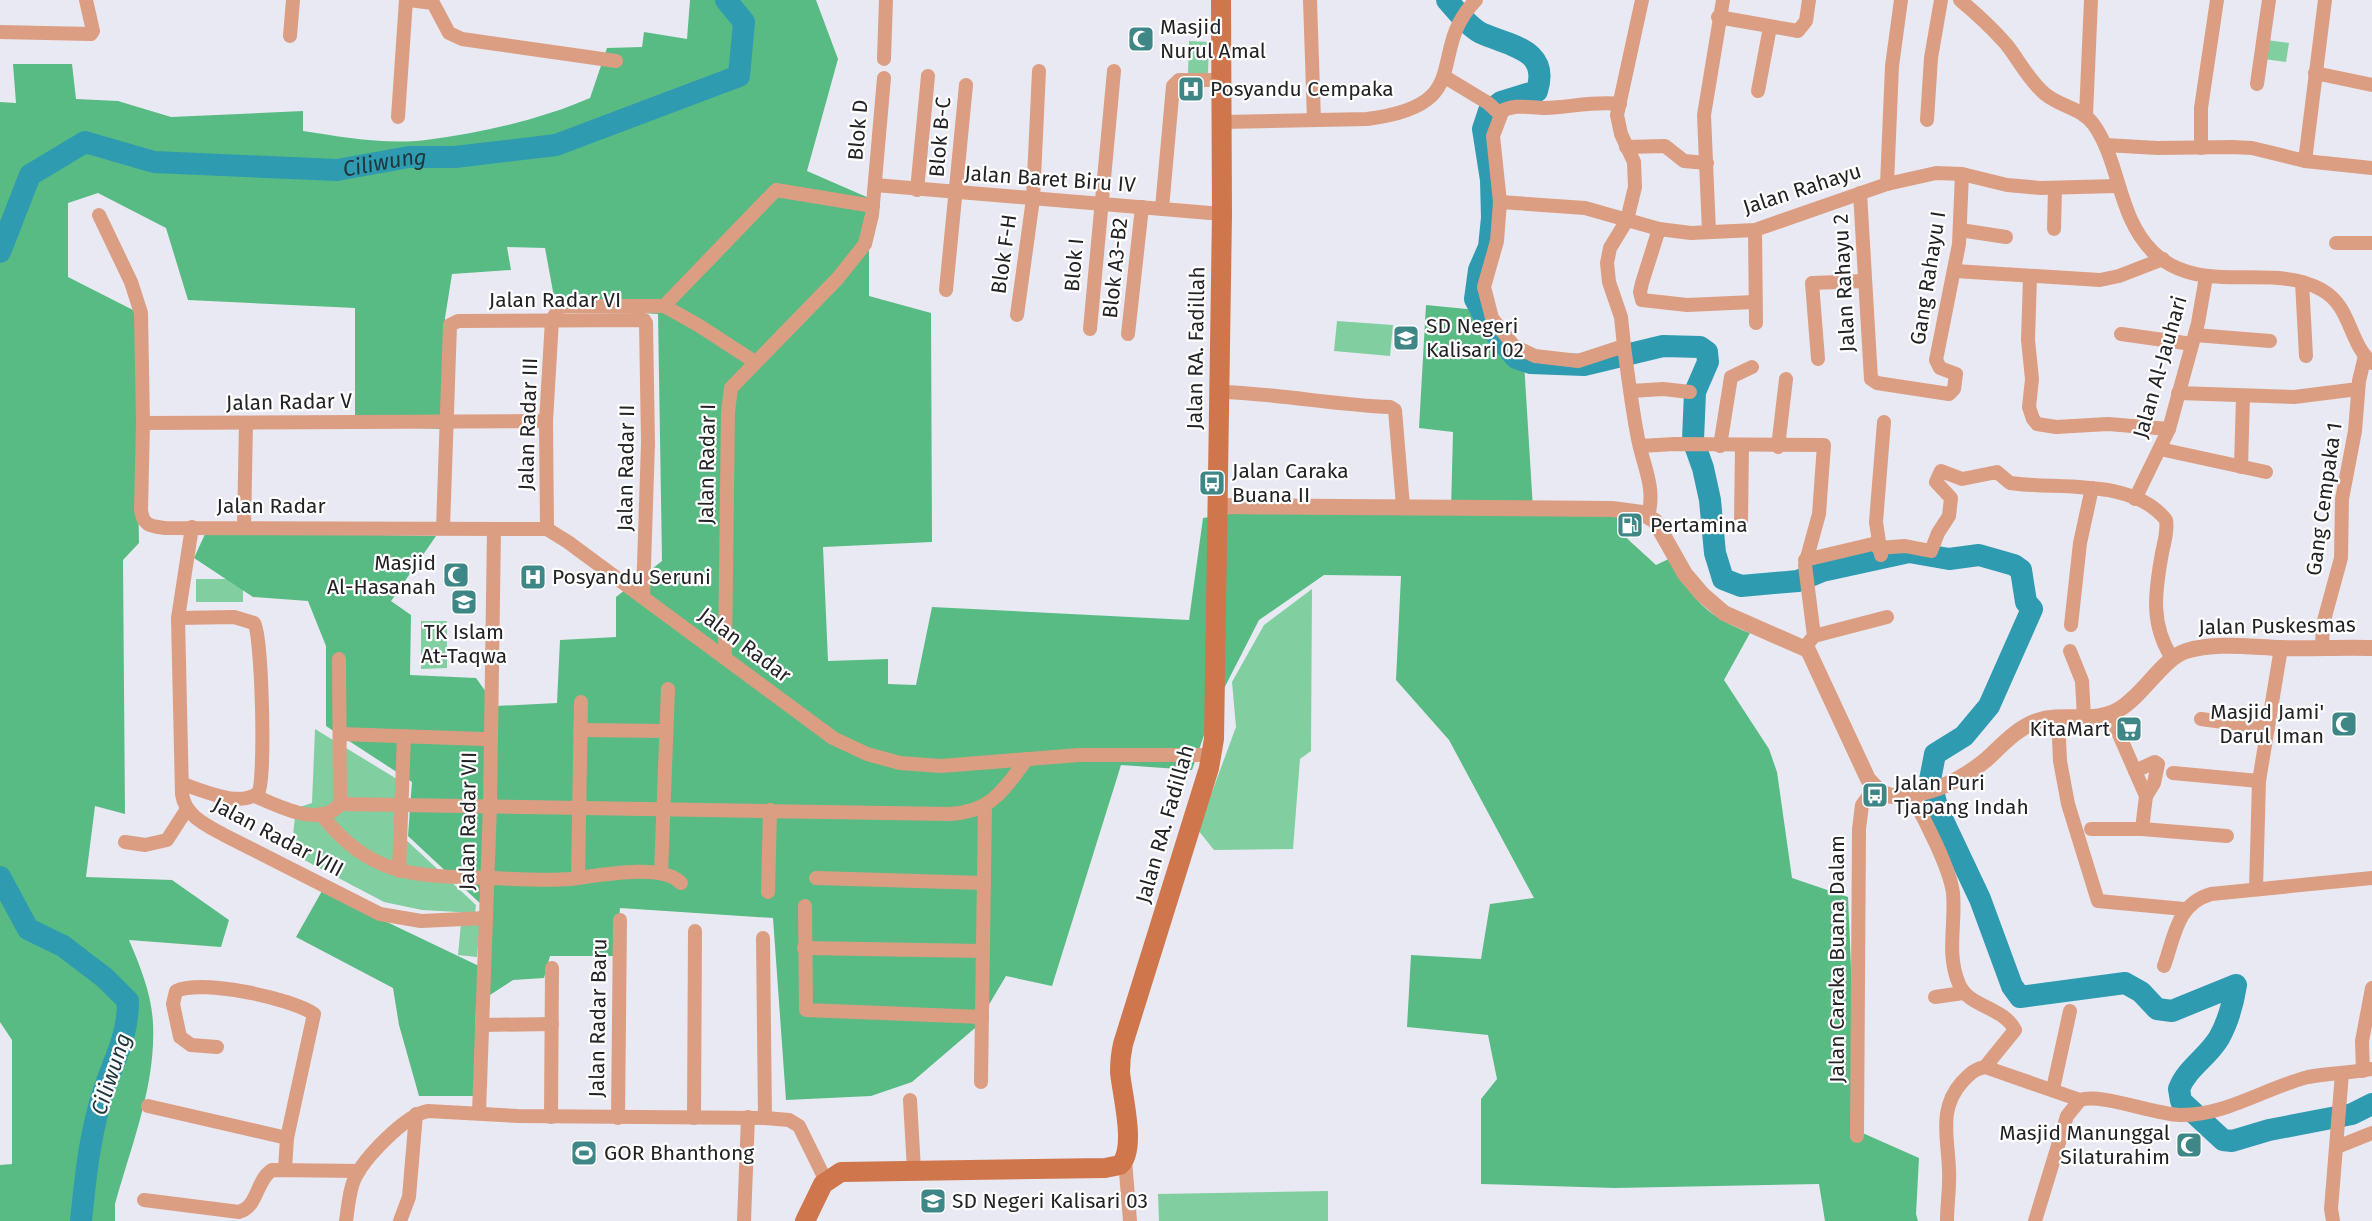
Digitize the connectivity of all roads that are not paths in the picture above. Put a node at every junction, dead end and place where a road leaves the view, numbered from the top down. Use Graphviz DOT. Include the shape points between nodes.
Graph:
graph roads {
  1 [pos="86,0"];
  2 [pos="292,0"];
  3 [pos="407,0"];
  4 [pos="886,0"];
  5 [pos="1221,0"];
  6 [pos="1310,0"];
  7 [pos="1642,0"];
  8 [pos="1723,0"];
  9 [pos="1809,0"];
  10 [pos="1901,0"];
  11 [pos="1941,0"];
  12 [pos="1960,0"];
  13 [pos="2091,0"];
  14 [pos="2217,0"];
  15 [pos="2269,0"];
  16 [pos="2325,0"];
  17 [pos="1468,9"];
  18 [pos="1718,17"];
  19 [pos="1770,27"];
  20 [pos="0,32"];
  21 [pos="290,36"];
  22 [pos="884,59"];
  23 [pos="616,61"];
  24 [pos="1040,71"];
  25 [pos="1114,71"];
  26 [pos="2315,73"];
  27 [pos="928,76"];
  28 [pos="1445,77"];
  29 [pos="884,78"];
  30 [pos="1222,80"];
  31 [pos="2371,81"];
  32 [pos="2257,84"];
  33 [pos="966,85"];
  34 [pos="1758,91"];
  35 [pos="1620,104"];
  36 [pos="1495,108"];
  37 [pos="2086,115"];
  38 [pos="398,117"];
  39 [pos="1314,120"];
  40 [pos="1927,120"];
  41 [pos="1222,122"];
  42 [pos="2105,145"];
  43 [pos="1626,147"];
  44 [pos="2201,148"];
  45 [pos="2305,161"];
  46 [pos="1707,163"];
  47 [pos="2372,168"];
  48 [pos="1962,174"];
  49 [pos="1887,183"];
  50 [pos="875,185"];
  51 [pos="2117,186"];
  52 [pos="2055,188"];
  53 [pos="917,190"];
  54 [pos="956,193"];
  55 [pos="1860,193"];
  56 [pos="1033,199"];
  57 [pos="1500,202"];
  58 [pos="1100,204"];
  59 [pos="873,206"];
  60 [pos="1142,207"];
  61 [pos="1162,208"];
  62 [pos="1222,214"];
  63 [pos="99,215"];
  64 [pos="1628,220"];
  65 [pos="2054,228"];
  66 [pos="1659,229"];
  67 [pos="1755,230"];
  68 [pos="1960,230"];
  69 [pos="1709,232"];
  70 [pos="2006,237"];
  71 [pos="2336,243"];
  72 [pos="2372,243"];
  73 [pos="2163,260"];
  74 [pos="1954,271"];
  75 [pos="2031,277"];
  76 [pos="2206,277"];
  77 [pos="1865,281"];
  78 [pos="2302,282"];
  79 [pos="946,290"];
  80 [pos="1754,302"];
  81 [pos="664,306"];
  82 [pos="1017,315"];
  83 [pos="552,320"];
  84 [pos="1756,323"];
  85 [pos="1090,329"];
  86 [pos="1128,334"];
  87 [pos="2121,334"];
  88 [pos="646,340"];
  89 [pos="2193,340"];
  90 [pos="2270,341"];
  91 [pos="1625,350"];
  92 [pos="2306,356"];
  93 [pos="1818,359"];
  94 [pos="2368,360"];
  95 [pos="755,362"];
  96 [pos="1752,367"];
  97 [pos="1870,371"];
  98 [pos="1786,379"];
  99 [pos="2358,389"];
  100 [pos="1631,391"];
  101 [pos="1219,392"];
  102 [pos="1690,392"];
  103 [pos="2178,393"];
  104 [pos="2243,396"];
  105 [pos="446,421"];
  106 [pos="546,421"];
  107 [pos="1884,422"];
  108 [pos="143,423"];
  109 [pos="246,423"];
  110 [pos="2169,429"];
  111 [pos="1640,446"];
  112 [pos="1720,446"];
  113 [pos="1742,446"];
  114 [pos="1778,447"];
  115 [pos="2160,449"];
  116 [pos="2241,467"];
  117 [pos="2266,472"];
  118 [pos="2092,488"];
  119 [pos="2135,499"];
  120 [pos="1217,506"];
  121 [pos="1403,506"];
  122 [pos="1648,516"];
  123 [pos="1742,523"];
  124 [pos="192,527"];
  125 [pos="244,527"];
  126 [pos="443,528"];
  127 [pos="494,529"];
  128 [pos="547,529"];
  129 [pos="1879,549"];
  130 [pos="1805,563"];
  131 [pos="643,596"];
  132 [pos="1887,617"];
  133 [pos="178,618"];
  134 [pos="2071,625"];
  135 [pos="1809,642"];
  136 [pos="2322,647"];
  137 [pos="2281,648"];
  138 [pos="2372,648"];
  139 [pos="2070,651"];
  140 [pos="725,655"];
  141 [pos="2172,658"];
  142 [pos="339,659"];
  143 [pos="668,688"];
  144 [pos="581,702"];
  145 [pos="2110,714"];
  146 [pos="2058,717"];
  147 [pos="2084,717"];
  148 [pos="2201,719"];
  149 [pos="2268,728"];
  150 [pos="580,730"];
  151 [pos="666,731"];
  152 [pos="340,734"];
  153 [pos="404,736"];
  154 [pos="483,739"];
  155 [pos="1213,755"];
  156 [pos="1028,759"];
  157 [pos="2135,771"];
  158 [pos="2173,773"];
  159 [pos="2259,781"];
  160 [pos="182,784"];
  161 [pos="1875,787"];
  162 [pos="1916,795"];
  163 [pos="255,796"];
  164 [pos="2146,796"];
  165 [pos="340,804"];
  166 [pos="490,805"];
  167 [pos="402,806"];
  168 [pos="579,807"];
  169 [pos="985,807"];
  170 [pos="664,808"];
  171 [pos="187,809"];
  172 [pos="770,810"];
  173 [pos="321,814"];
  174 [pos="2091,829"];
  175 [pos="2142,829"];
  176 [pos="2227,836"];
  177 [pos="125,842"];
  178 [pos="399,871"];
  179 [pos="661,873"];
  180 [pos="578,877"];
  181 [pos="488,878"];
  182 [pos="816,878"];
  183 [pos="2372,878"];
  184 [pos="681,883"];
  185 [pos="984,884"];
  186 [pos="2256,889"];
  187 [pos="768,892"];
  188 [pos="805,906"];
  189 [pos="2184,909"];
  190 [pos="486,918"];
  191 [pos="620,920"];
  192 [pos="695,931"];
  193 [pos="763,938"];
  194 [pos="804,948"];
  195 [pos="983,951"];
  196 [pos="2164,966"];
  197 [pos="552,968"];
  198 [pos="2372,988"];
  199 [pos="1963,993"];
  200 [pos="1935,997"];
  201 [pos="2070,1011"];
  202 [pos="982,1017"];
  203 [pos="552,1024"];
  204 [pos="482,1025"];
  205 [pos="217,1047"];
  206 [pos="1978,1069"];
  207 [pos="2368,1070"];
  208 [pos="2342,1073"];
  209 [pos="981,1082"];
  210 [pos="2053,1089"];
  211 [pos="910,1100"];
  212 [pos="2080,1100"];
  213 [pos="148,1106"];
  214 [pos="479,1113"];
  215 [pos="416,1114"];
  216 [pos="551,1117"];
  217 [pos="618,1118"];
  218 [pos="694,1118"];
  219 [pos="748,1118"];
  220 [pos="765,1118"];
  221 [pos="2372,1133"];
  222 [pos="1857,1136"];
  223 [pos="287,1138"];
  224 [pos="2337,1147"];
  225 [pos="1125,1160"];
  226 [pos="285,1169"];
  227 [pos="914,1170"];
  228 [pos="359,1171"];
  229 [pos="826,1181"];
  230 [pos="144,1200"];
  231 [pos="346,1221"];
  232 [pos="400,1221"];
  233 [pos="744,1221"];
  234 [pos="805,1221"];
  235 [pos="1130,1221"];
  236 [pos="1947,1221"];
  237 [pos="2035,1221"];
  238 [pos="2333,1221"];
  1 -- 20 [label="street" via="91,34"];
  2 -- 21 [label="street"];
  3 -- 23 [label="street" via="433,3 449,33 462,39"];
  3 -- 38 [label="street"];
  4 -- 22 [label="street"];
  5 -- 30 [label="main road, Jalan RA. Fadillah"];
  6 -- 39 [label="street"];
  7 -- 35 [label="street"];
  8 -- 18 [label="street"];
  9 -- 19 [label="street" via="1802,29"];
  10 -- 49 [label="street"];
  11 -- 40 [label="street" via="1930,58"];
  12 -- 37 [label="street" via="1981,17 2043,92"];
  13 -- 37 [label="street"];
  14 -- 44 [label="street" via="2201,108"];
  15 -- 32 [label="street"];
  16 -- 26 [label="street"];
  17 -- 28 [label="street"];
  18 -- 19 [label="street"];
  18 -- 46 [label="street" via="1705,104"];
  19 -- 34 [label="street"];
  24 -- 56 [label="street, Blok F-H"];
  25 -- 58 [label="street, Blok I"];
  26 -- 31 [label="street"];
  26 -- 45 [label="street"];
  27 -- 53 [label="street"];
  28 -- 36 [label="street"];
  28 -- 39 [label="street" via="1427,101 1402,112 1367,119"];
  29 -- 50 [label="street, Blok D"];
  30 -- 41 [label="main road, Jalan RA. Fadillah"];
  30 -- 61 [label="street" via="1179,80 1173,86"];
  33 -- 54 [label="street, Blok B-C"];
  35 -- 36 [label="street"];
  35 -- 43 [label="street" via="1618,126"];
  36 -- 57 [label="street" via="1493,136"];
  37 -- 42 [label="street"];
  39 -- 41 [label="street"];
  41 -- 62 [label="main road, Jalan RA. Fadillah"];
  42 -- 44 [label="street"];
  42 -- 51 [label="street"];
  43 -- 46 [label="street" via="1665,146 1684,161"];
  43 -- 64 [label="street" via="1634,162 1636,179"];
  44 -- 45 [label="street" via="2252,148"];
  45 -- 47 [label="street"];
  46 -- 69 [label="street"];
  48 -- 49 [label="street, Jalan Rahayu" via="1936,173"];
  48 -- 52 [label="street, Jalan Rahayu" via="2007,185"];
  48 -- 68 [label="street, Gang Rahayu I"];
  49 -- 55 [label="street, Jalan Rahayu"];
  50 -- 53 [label="street, Jalan Baret Biru IV"];
  50 -- 59 [label="street, Jalan Radar I"];
  51 -- 52 [label="street, Jalan Rahayu"];
  51 -- 73 [label="street" via="2141,236"];
  52 -- 65 [label="street"];
  53 -- 54 [label="street, Jalan Baret Biru IV"];
  54 -- 56 [label="street, Jalan Baret Biru IV"];
  54 -- 79 [label="street, Blok B-C"];
  55 -- 67 [label="street, Jalan Rahayu"];
  55 -- 77 [label="street, Jalan Rahayu 2"];
  56 -- 58 [label="street, Jalan Baret Biru IV"];
  56 -- 82 [label="street, Blok F-H"];
  57 -- 64 [label="street, Jalan Rahayu" via="1572,206"];
  57 -- 91 [label="street" via="1496,249 1484,287 1488,308 1506,339 1535,356 1563,360"];
  58 -- 60 [label="street, Jalan Baret Biru IV"];
  58 -- 85 [label="street, Blok I"];
  59 -- 81 [label="street" via="776,190"];
  59 -- 95 [label="street, Jalan Radar I" via="868,237 860,253"];
  60 -- 61 [label="street, Jalan Baret Biru IV"];
  60 -- 86 [label="street, Blok A3-B2"];
  61 -- 62 [label="street, Jalan Baret Biru IV"];
  62 -- 101 [label="main road, Jalan RA. Fadillah"];
  63 -- 108 [label="street" via="131,282 141,313"];
  64 -- 66 [label="street, Jalan Rahayu"];
  64 -- 91 [label="street" via="1610,248 1607,263"];
  66 -- 69 [label="street, Jalan Rahayu"];
  66 -- 80 [label="street" via="1641,283 1642,300 1687,305"];
  67 -- 69 [label="street, Jalan Rahayu"];
  67 -- 80 [label="street"];
  68 -- 70 [label="street"];
  68 -- 74 [label="street, Gang Rahayu I"];
  71 -- 72 [label="street"];
  73 -- 75 [label="street" via="2100,280"];
  73 -- 76 [label="street"];
  74 -- 75 [label="street"];
  74 -- 97 [label="street, Gang Rahayu I" via="1936,360 1940,368 1954,372 1956,380 1951,394 1877,383 1871,379"];
  75 -- 110 [label="street" via="2029,407 2037,424"];
  76 -- 78 [label="street"];
  76 -- 89 [label="street, Jalan Al-Jauhari"];
  77 -- 93 [label="street" via="1812,283"];
  77 -- 97 [label="street, Jalan Rahayu 2"];
  78 -- 92 [label="street"];
  78 -- 94 [label="street" via="2321,289 2342,306"];
  80 -- 84 [label="street"];
  81 -- 83 [label="street" via="562,305"];
  81 -- 95 [label="street"];
  83 -- 88 [label="street, Jalan Radar VI" via="644,320"];
  83 -- 105 [label="street, Jalan Radar VI" via="456,321 449,327"];
  83 -- 106 [label="street, Jalan Radar III"];
  87 -- 89 [label="street"];
  88 -- 131 [label="street, Jalan Radar II" via="648,442"];
  89 -- 90 [label="street"];
  89 -- 103 [label="street, Jalan Al-Jauhari"];
  91 -- 100 [label="street"];
  94 -- 99 [label="street, Gang Cempaka 1"];
  95 -- 140 [label="street, Jalan Radar I" via="733,384 728,402"];
  96 -- 112 [label="street" via="1731,376"];
  98 -- 114 [label="street"];
  99 -- 104 [label="street" via="2294,397"];
  99 -- 136 [label="street, Gang Cempaka 1" via="2355,431 2342,499 2341,558 2323,624"];
  100 -- 102 [label="street"];
  100 -- 111 [label="street"];
  101 -- 120 [label="main road, Jalan RA. Fadillah"];
  101 -- 121 [label="street" via="1282,395 1395,410"];
  103 -- 104 [label="street"];
  103 -- 110 [label="street, Jalan Al-Jauhari"];
  104 -- 116 [label="street"];
  105 -- 106 [label="street, Jalan Radar V"];
  105 -- 109 [label="street, Jalan Radar V"];
  105 -- 126 [label="street"];
  106 -- 128 [label="street, Jalan Radar III"];
  107 -- 129 [label="street" via="1876,522"];
  108 -- 109 [label="street, Jalan Radar V"];
  108 -- 124 [label="street, Jalan Radar" via="145,523 156,527"];
  109 -- 125 [label="street"];
  110 -- 115 [label="street, Jalan Al-Jauhari"];
  111 -- 112 [label="street"];
  111 -- 122 [label="street" via="1649,473 1652,504"];
  112 -- 113 [label="street"];
  113 -- 114 [label="street"];
  113 -- 123 [label="street"];
  114 -- 130 [label="street" via="1825,447 1819,514"];
  115 -- 116 [label="street"];
  115 -- 119 [label="street, Jalan Al-Jauhari"];
  116 -- 117 [label="street"];
  118 -- 119 [label="street"];
  118 -- 129 [label="street" via="2010,483 2000,474 1990,472 1962,478 1941,471 1936,482 1951,498 1951,512 1931,551 1905,546"];
  118 -- 134 [label="street" via="2080,543"];
  119 -- 141 [label="street" via="2166,520 2157,579 2156,619 2160,637"];
  120 -- 121 [label="street"];
  120 -- 155 [label="main road, Jalan RA. Fadillah"];
  121 -- 122 [label="street" via="1612,509"];
  122 -- 135 [label="street" via="1662,531 1685,574 1712,604 1741,622"];
  124 -- 125 [label="street, Jalan Radar"];
  124 -- 133 [label="street, Jalan Radar VIII"];
  125 -- 126 [label="street, Jalan Radar"];
  126 -- 127 [label="street, Jalan Radar"];
  127 -- 128 [label="street, Jalan Radar"];
  127 -- 166 [label="street, Jalan Radar VII"];
  128 -- 131 [label="street, Jalan Radar"];
  129 -- 130 [label="street"];
  130 -- 135 [label="street"];
  131 -- 140 [label="street, Jalan Radar"];
  132 -- 135 [label="street"];
  133 -- 160 [label="street, Jalan Radar VIII"];
  133 -- 163 [label="street" via="243,618 258,629 262,787"];
  135 -- 161 [label="street" via="1859,761"];
  136 -- 137 [label="street, Jalan Puskesmas"];
  136 -- 138 [label="street, Jalan Puskesmas"];
  137 -- 141 [label="street, Jalan Puskesmas" via="2212,647"];
  137 -- 149 [label="street"];
  139 -- 147 [label="street" via="2082,681"];
  140 -- 156 [label="street, Jalan Radar" via="833,738 867,754 900,763 941,766"];
  141 -- 145 [label="street" via="2139,695"];
  142 -- 152 [label="street"];
  143 -- 151 [label="street"];
  144 -- 150 [label="street"];
  145 -- 147 [label="street"];
  145 -- 157 [label="street"];
  146 -- 147 [label="street"];
  146 -- 162 [label="street" via="2025,727 1973,770 1940,788"];
  146 -- 189 [label="street" via="2060,761 2068,804 2098,901"];
  148 -- 149 [label="street"];
  149 -- 159 [label="street"];
  150 -- 151 [label="street"];
  150 -- 168 [label="street"];
  151 -- 170 [label="street"];
  152 -- 153 [label="street"];
  152 -- 165 [label="street"];
  153 -- 154 [label="street"];
  153 -- 167 [label="street"];
  155 -- 156 [label="street, Jalan Radar" via="1118,754"];
  155 -- 225 [label="main road, Jalan RA. Fadillah" via="1123,1044 1120,1075 1128,1142"];
  156 -- 169 [label="street"];
  157 -- 164 [label="street"];
  157 -- 164 [label="street" via="2158,764"];
  158 -- 159 [label="street"];
  159 -- 186 [label="street"];
  160 -- 163 [label="street" via="231,798"];
  160 -- 171 [label="street, Jalan Radar VIII"];
  161 -- 162 [label="street" via="1888,797"];
  161 -- 222 [label="street, Jalan Caraka Buana Dalam" via="1862,806 1859,829"];
  162 -- 199 [label="street" via="1951,882 1953,959"];
  163 -- 173 [label="street" via="303,813"];
  164 -- 175 [label="street"];
  165 -- 167 [label="street"];
  165 -- 173 [label="street"];
  166 -- 167 [label="street"];
  166 -- 168 [label="street"];
  166 -- 181 [label="street, Jalan Radar VII"];
  167 -- 178 [label="street"];
  168 -- 170 [label="street"];
  168 -- 180 [label="street"];
  169 -- 172 [label="street" via="949,814"];
  169 -- 185 [label="street"];
  170 -- 172 [label="street"];
  170 -- 179 [label="street"];
  171 -- 177 [label="street" via="167,840 146,845"];
  171 -- 190 [label="street, Jalan Radar VIII" via="207,826 380,914 421,921"];
  172 -- 187 [label="street"];
  173 -- 178 [label="street" via="345,843"];
  174 -- 175 [label="street"];
  175 -- 176 [label="street"];
  178 -- 181 [label="street"];
  179 -- 180 [label="street"];
  179 -- 184 [label="street" via="672,875"];
  180 -- 181 [label="street"];
  181 -- 190 [label="street, Jalan Radar VII"];
  182 -- 185 [label="street"];
  183 -- 186 [label="street"];
  185 -- 195 [label="street"];
  186 -- 189 [label="street" via="2211,894"];
  188 -- 194 [label="street"];
  189 -- 196 [label="street"];
  190 -- 204 [label="street, Jalan Radar VII"];
  191 -- 217 [label="street, Jalan Radar Baru"];
  192 -- 218 [label="street"];
  193 -- 220 [label="street"];
  194 -- 195 [label="street"];
  194 -- 202 [label="street" via="807,1011"];
  195 -- 202 [label="street"];
  197 -- 203 [label="street"];
  198 -- 207 [label="street" via="2362,1041"];
  199 -- 200 [label="street"];
  199 -- 206 [label="street" via="2000,1015 2015,1030"];
  201 -- 210 [label="street"];
  202 -- 209 [label="street"];
  203 -- 204 [label="street"];
  203 -- 216 [label="street"];
  204 -- 214 [label="street, Jalan Radar VII"];
  205 -- 223 [label="street" via="191,1044 180,1037 173,1004 176,991 206,987 239,989 314,1014"];
  206 -- 210 [label="street"];
  206 -- 236 [label="street" via="1954,1091 1948,1105"];
  207 -- 208 [label="street"];
  208 -- 212 [label="street" via="2309,1077 2202,1113 2182,1115 2105,1100"];
  208 -- 224 [label="street"];
  210 -- 212 [label="street"];
  211 -- 227 [label="street"];
  212 -- 237 [label="street" via="2067,1116"];
  213 -- 223 [label="street"];
  214 -- 215 [label="street, Jalan Radar Baru" via="437,1110"];
  214 -- 216 [label="street, Jalan Radar Baru"];
  215 -- 228 [label="street"];
  215 -- 232 [label="street" via="409,1197"];
  216 -- 217 [label="street, Jalan Radar Baru"];
  217 -- 218 [label="street, Jalan Radar Baru"];
  218 -- 219 [label="street, Jalan Radar Baru"];
  219 -- 220 [label="street, Jalan Radar Baru"];
  219 -- 233 [label="street"];
  220 -- 229 [label="street, Jalan Radar Baru" via="789,1120 799,1126"];
  221 -- 224 [label="street"];
  223 -- 226 [label="street"];
  224 -- 238 [label="street"];
  225 -- 227 [label="main road" via="1105,1168"];
  225 -- 235 [label="street"];
  226 -- 228 [label="street"];
  226 -- 230 [label="street" via="267,1174 250,1206 239,1212"];
  227 -- 229 [label="main road" via="847,1171"];
  228 -- 231 [label="street" via="352,1184"];
  229 -- 234 [label="main road"];
}
